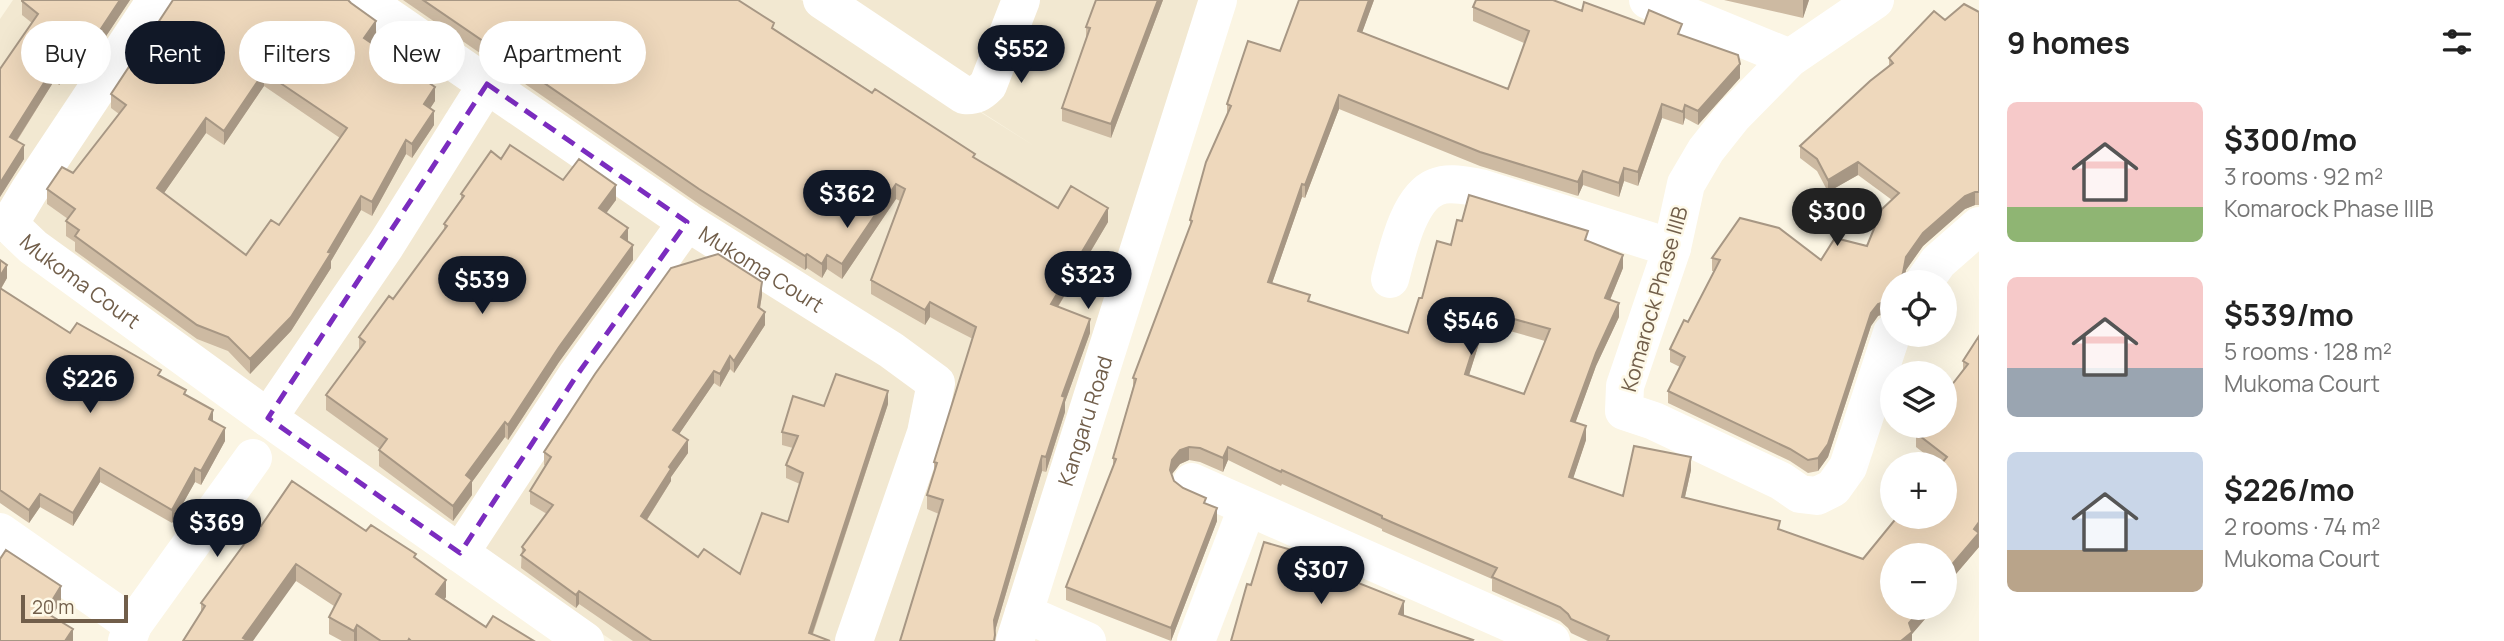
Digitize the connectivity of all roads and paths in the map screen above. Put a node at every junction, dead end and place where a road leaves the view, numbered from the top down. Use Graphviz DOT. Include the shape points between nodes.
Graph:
graph roads {
  1 [pos="156,0"];
  2 [pos="364,0"];
  3 [pos="1021,0"];
  4 [pos="1218,0"];
  5 [pos="1648,0"];
  6 [pos="1875,0"];
  7 [pos="836,4"];
  8 [pos="1790,58"];
  9 [pos="479,79"];
  10 [pos="487,84"];
  11 [pos="687,222"];
  12 [pos="1979,226"];
  13 [pos="1672,248"];
  14 [pos="1932,270"];
  15 [pos="1391,279"];
  16 [pos="1887,347"];
  17 [pos="268,418"];
  18 [pos="253,458"];
  19 [pos="1192,482"];
  20 [pos="1247,508"];
  21 [pos="0,532"];
  22 [pos="460,553"];
  23 [pos="1019,627"];
  24 [pos="130,633"];
  25 [pos="585,641"];
  26 [pos="854,641"];
  27 [pos="1087,641"];
  28 [pos="1196,641"];
  29 [pos="1551,641"];
  1 -- 17 [label="street, Mukoma Court" via="29,191 12,227"];
  2 -- 9 [label="street, Mukoma Court"];
  3 -- 7 [label="street" via="988,85 970,95"];
  4 -- 23 [label="street, Kangaru Road"];
  5 -- 8 [label="street"];
  6 -- 8 [label="street, Komarock Phase IIIB"];
  8 -- 13 [label="street, Komarock Phase IIIB" via="1706,150 1686,184"];
  10 -- 11 [label="street, Mukoma Court"];
  10 -- 17 [label="street" via="386,245"];
  11 -- 22 [label="street" via="577,375"];
  11 -- 26 [label="street, Mukoma Court" via="936,383 926,433"];
  12 -- 14 [label="street"];
  13 -- 15 [label="street" via="1480,188 1453,184 1434,187 1420,200 1404,228"];
  13 -- 16 [label="street, Komarock Phase IIIB" via="1625,386 1624,411 1747,464 1800,494 1817,496 1833,488 1848,467"];
  17 -- 22 [label="street"];
  18 -- 24 [label="street"];
  19 -- 20 [label="street"];
  20 -- 28 [label="street"];
  20 -- 29 [label="street"];
  21 -- 24 [label="street"];
  22 -- 25 [label="street"];
  23 -- 27 [label="street"];
}
